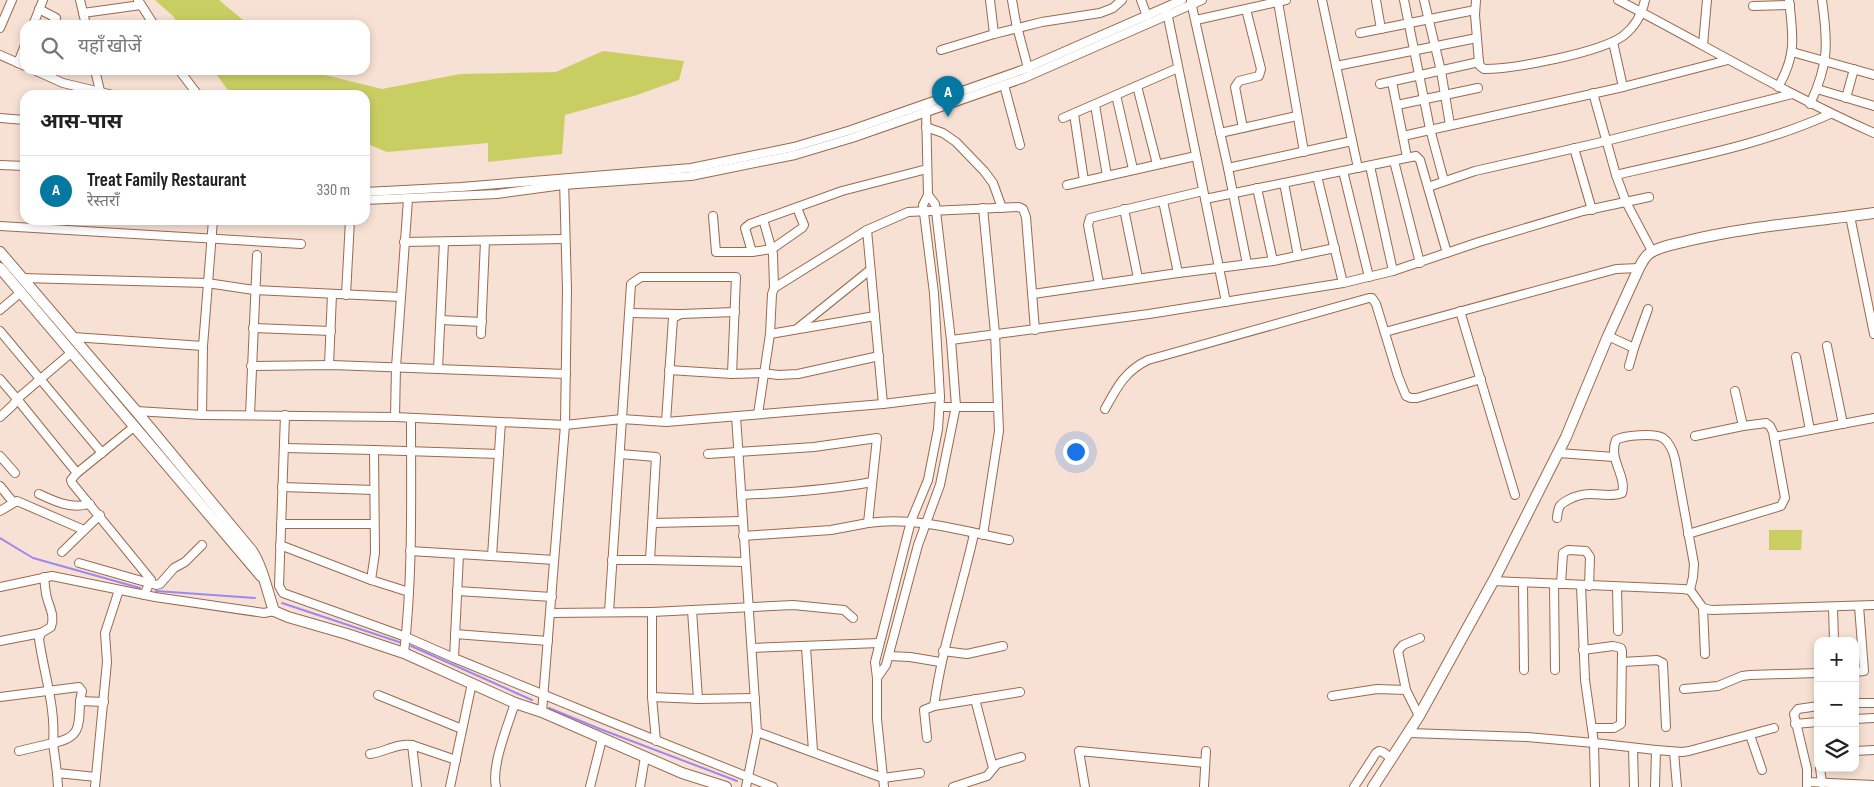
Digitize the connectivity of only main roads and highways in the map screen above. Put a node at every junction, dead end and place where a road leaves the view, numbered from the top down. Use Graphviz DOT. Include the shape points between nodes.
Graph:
graph roads {
  1 [pos="1874,213"];
  2 [pos="0,252"];
  3 [pos="0,268"];
  4 [pos="263,579"];
  5 [pos="726,787"];
  6 [pos="1373,787"];
  1 -- 6 [label="main road" via="1760,226 1709,236 1652,251 1645,258 1558,453 1493,581 1419,716"];
  2 -- 4 [label="main road" via="252,551 260,563"];
  3 -- 4 [label="main road"];
  4 -- 5 [label="main road" via="274,610 288,617 404,654 682,773"];
}
